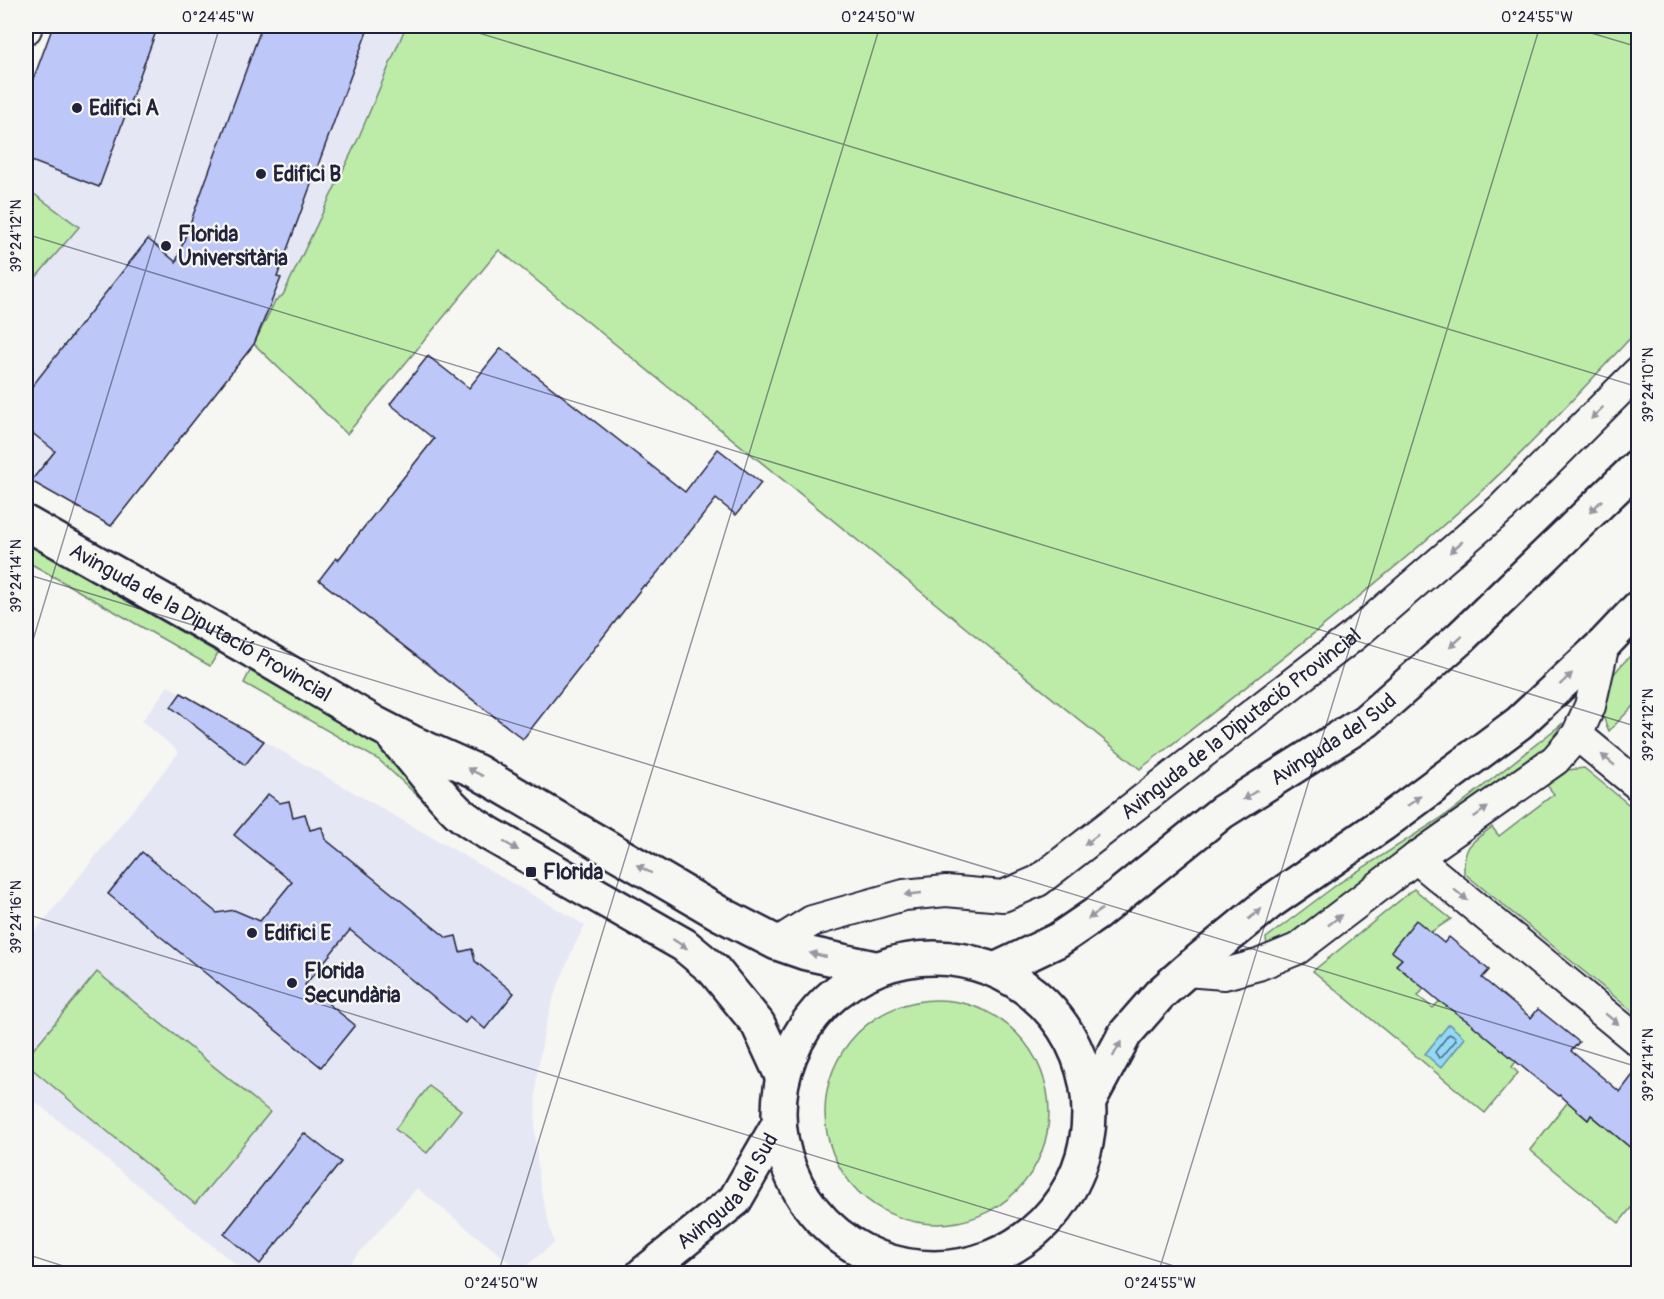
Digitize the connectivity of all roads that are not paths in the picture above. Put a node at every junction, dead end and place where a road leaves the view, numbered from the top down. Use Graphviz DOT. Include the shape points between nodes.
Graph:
graph roads {
  1 [pos="1638,372"];
  2 [pos="1638,466"];
  3 [pos="26,523"];
  4 [pos="1638,608"];
  5 [pos="1604,644"];
  6 [pos="376,724"];
  7 [pos="1577,735"];
  8 [pos="1638,785"];
  9 [pos="1416,858"];
  10 [pos="777,943"];
  11 [pos="875,968"];
  12 [pos="995,970"];
  13 [pos="1186,971"];
  14 [pos="1638,1041"];
  15 [pos="782,1076"];
  16 [pos="1089,1101"];
  17 [pos="778,1125"];
  18 [pos="870,1267"];
  19 [pos="643,1274"];
  1 -- 10 [label="street, Avinguda de la Diputació Provincial, one-way" via="1502,508 1356,634 1038,881 1003,896 946,891 904,895 812,921"];
  2 -- 12 [label="main road, Avinguda del Sud, one-way" via="1459,639 1366,721 1222,812 1096,914 1058,939"];
  3 -- 6 [label="main road, Avinguda de la Diputació Provincial"];
  4 -- 5 [label="main road"];
  5 -- 7 [label="street" via="1590,705"];
  13 -- 5 [label="main road, one-way" via="1270,902 1518,723"];
  10 -- 6 [label="main road, Avinguda de la Diputació Provincial, one-way" via="476,771"];
  6 -- 15 [label="main road, Avinguda de la Diputació Provincial, one-way" via="415,760 459,813 684,945 714,970 759,1024"];
  8 -- 7 [label="street, one-way"];
  9 -- 7 [label="street, one-way" via="1555,760"];
  13 -- 9 [label="street, one-way" via="1224,974 1297,949"];
  9 -- 14 [label="street, one-way"];
  11 -- 10 [label="main road, Avinguda de la Diputació Provincial, one-way"];
  11 -- 12 [label="main road" via="909,959 952,959"];
  11 -- 15 [label="main road" via="829,998 800,1033"];
  12 -- 16 [label="main road" via="1031,991 1061,1022 1081,1060"];
  16 -- 13 [label="main road, one-way" via="1125,1034"];
  15 -- 17 [label="main road"];
  16 -- 18 [label="main road" via="1088,1138 1078,1173 1060,1206 1022,1242 974,1264 928,1269"];
  17 -- 18 [label="main road" via="788,1169 810,1208"];
  17 -- 19 [label="main road, Avinguda del Sud" via="735,1200"];
}
